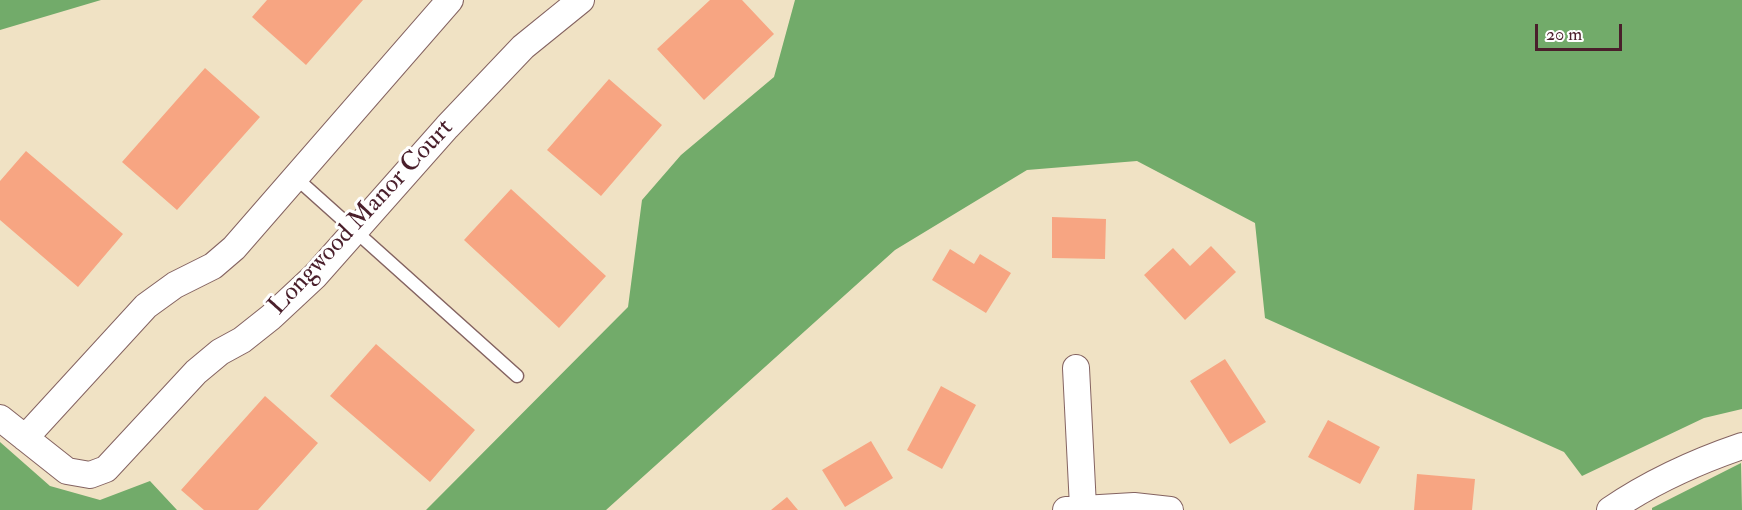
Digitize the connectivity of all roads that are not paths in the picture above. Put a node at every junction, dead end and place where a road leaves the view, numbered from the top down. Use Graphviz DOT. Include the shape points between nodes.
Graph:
graph roads {
  1 [pos="450,0"];
  2 [pos="581,0"];
  3 [pos="295,177"];
  4 [pos="355,231"];
  5 [pos="1076,368"];
  6 [pos="516,376"];
  7 [pos="0,418"];
  8 [pos="25,438"];
  9 [pos="1742,446"];
  10 [pos="1074,509"];
  11 [pos="1170,510"];
  12 [pos="1610,510"];
  1 -- 3 [label="street"];
  2 -- 4 [label="street, Longwood Manor Court" via="523,47"];
  3 -- 4 [label="lane"];
  3 -- 8 [label="street" via="234,248 213,266 175,285 146,306"];
  4 -- 6 [label="lane"];
  4 -- 8 [label="street, Longwood Manor Court" via="271,317 196,372 106,469 90,475 67,471"];
  5 -- 10 [label="street"];
  7 -- 8 [label="street, Longwood Manor Court"];
  9 -- 12 [label="street" via="1648,485"];
  10 -- 11 [label="street" via="1134,506"];
}
